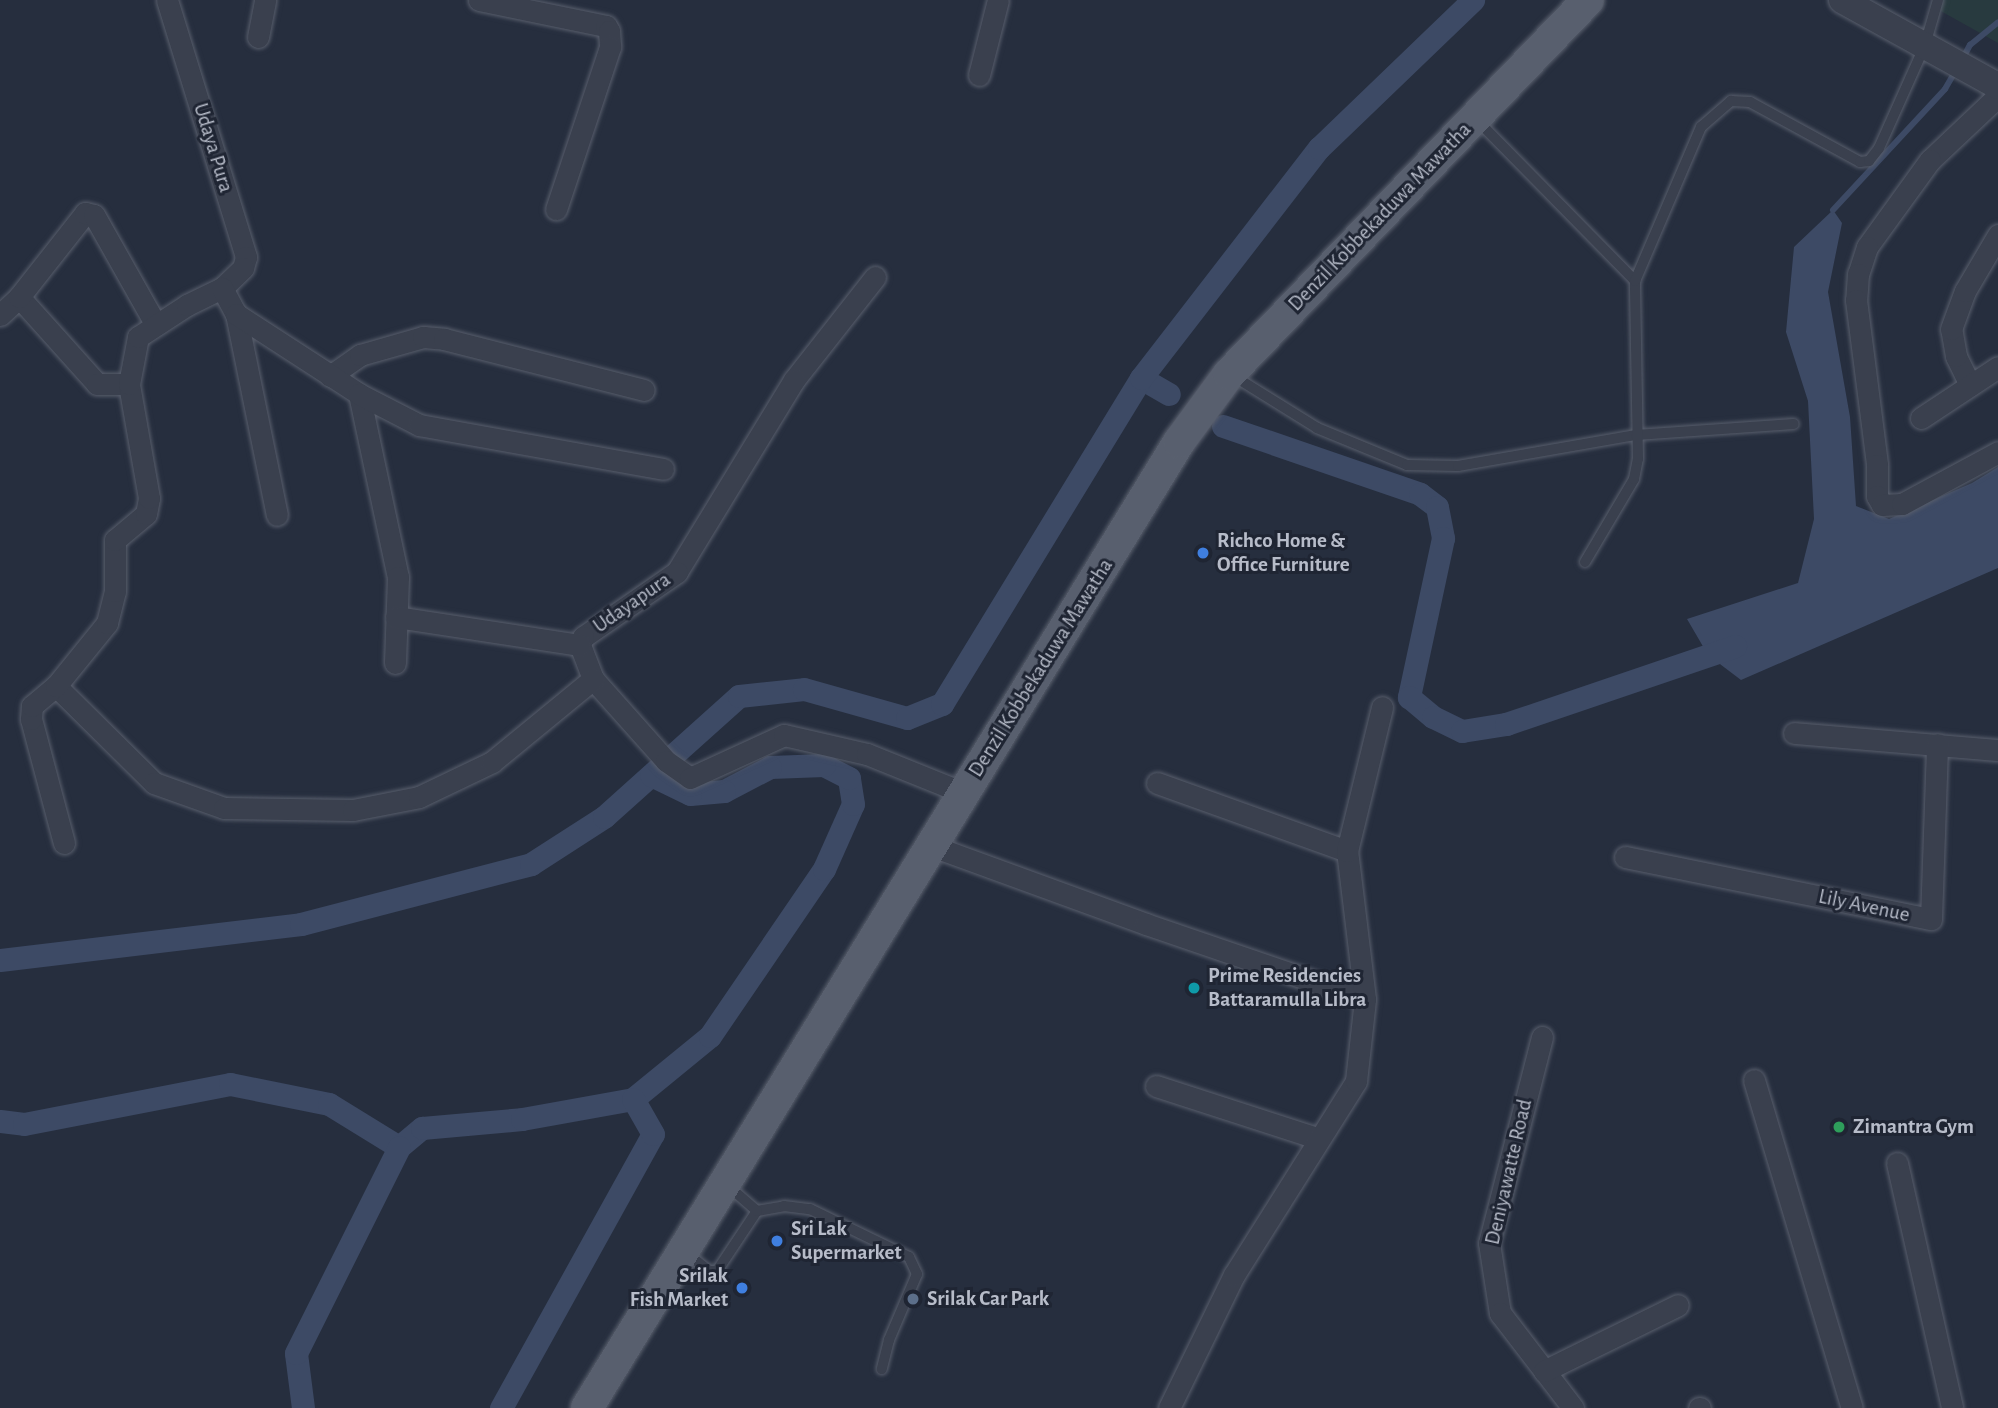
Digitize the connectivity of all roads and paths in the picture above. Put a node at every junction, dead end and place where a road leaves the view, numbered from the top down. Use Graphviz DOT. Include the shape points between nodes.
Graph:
graph roads {
  1 [pos="167,0"];
  2 [pos="265,0"];
  3 [pos="479,0"];
  4 [pos="998,0"];
  5 [pos="1588,0"];
  6 [pos="1842,0"];
  7 [pos="1938,0"];
  8 [pos="258,37"];
  9 [pos="1933,50"];
  10 [pos="979,75"];
  11 [pos="1994,87"];
  12 [pos="1475,118"];
  13 [pos="555,209"];
  14 [pos="1998,234"];
  15 [pos="875,278"];
  16 [pos="1634,281"];
  17 [pos="222,288"];
  18 [pos="19,297"];
  19 [pos="236,314"];
  20 [pos="0,315"];
  21 [pos="156,325"];
  22 [pos="1998,367"];
  23 [pos="1229,374"];
  24 [pos="330,376"];
  25 [pos="129,384"];
  26 [pos="1970,385"];
  27 [pos="644,390"];
  28 [pos="359,394"];
  29 [pos="1921,418"];
  30 [pos="1794,424"];
  31 [pos="1636,435"];
  32 [pos="1998,452"];
  33 [pos="663,469"];
  34 [pos="277,515"];
  35 [pos="1585,562"];
  36 [pos="396,617"];
  37 [pos="580,645"];
  38 [pos="395,663"];
  39 [pos="593,679"];
  40 [pos="56,686"];
  41 [pos="1382,707"];
  42 [pos="1794,733"];
  43 [pos="1937,744"];
  44 [pos="1998,750"];
  45 [pos="1157,783"];
  46 [pos="964,793"];
  47 [pos="64,843"];
  48 [pos="932,846"];
  49 [pos="1348,851"];
  50 [pos="1625,857"];
  51 [pos="1365,999"];
  52 [pos="1542,1037"];
  53 [pos="1754,1080"];
  54 [pos="1156,1086"];
  55 [pos="1317,1138"];
  56 [pos="1897,1163"];
  57 [pos="725,1184"];
  58 [pos="757,1211"];
  59 [pos="684,1251"];
  60 [pos="1678,1305"];
  61 [pos="882,1369"];
  62 [pos="1544,1371"];
  63 [pos="587,1408"];
  64 [pos="1169,1408"];
  65 [pos="1573,1408"];
  66 [pos="1852,1408"];
  67 [pos="1952,1408"];
  1 -- 17 [label="street, Udaya Pura" via="246,257 243,268"];
  2 -- 8 [label="street"];
  3 -- 13 [label="street" via="606,26 609,31 610,47"];
  4 -- 10 [label="street"];
  5 -- 12 [label="main road, Denzil Kobbekaduwa Mawatha"];
  6 -- 9 [label="street"];
  7 -- 9 [label="lane"];
  9 -- 11 [label="street"];
  9 -- 16 [label="lane" via="1869,161 1860,162 1750,102 1731,101 1701,127"];
  11 -- 32 [label="street" via="1930,160 1867,247 1856,300 1877,496 1882,505 1902,504"];
  12 -- 16 [label="lane"];
  12 -- 23 [label="main road, Denzil Kobbekaduwa Mawatha"];
  14 -- 26 [label="street" via="1965,291 1951,329 1956,356"];
  15 -- 37 [label="street, Udayapura" via="794,380 677,572 583,636"];
  16 -- 31 [label="lane"];
  17 -- 19 [label="street"];
  17 -- 21 [label="street"];
  18 -- 20 [label="street"];
  18 -- 21 [label="street" via="85,213 94,215"];
  18 -- 25 [label="street" via="97,384"];
  19 -- 24 [label="street"];
  19 -- 34 [label="street"];
  21 -- 25 [label="street" via="138,337"];
  22 -- 26 [label="street"];
  23 -- 31 [label="lane" via="1317,428 1407,465 1458,466"];
  23 -- 46 [label="main road, Denzil Kobbekaduwa Mawatha" via="1179,442"];
  24 -- 27 [label="street" via="360,355 423,337"];
  24 -- 28 [label="street"];
  25 -- 40 [label="street" via="149,498 146,514 115,540 115,591 107,623"];
  26 -- 29 [label="street"];
  28 -- 33 [label="street" via="419,425"];
  28 -- 36 [label="street" via="398,577"];
  30 -- 31 [label="lane"];
  31 -- 35 [label="lane" via="1634,479"];
  36 -- 37 [label="street"];
  36 -- 38 [label="street"];
  37 -- 39 [label="street, Udayapura"];
  39 -- 40 [label="street" via="492,762 419,797 353,810 224,808 154,783"];
  39 -- 46 [label="street, Udayapura" via="666,761 691,778 784,735 867,754"];
  40 -- 47 [label="street" via="32,706 31,719"];
  41 -- 49 [label="street"];
  42 -- 43 [label="street"];
  43 -- 44 [label="street"];
  43 -- 50 [label="street, Lily Avenue" via="1931,919"];
  45 -- 49 [label="street"];
  46 -- 48 [label="main road, Denzil Kobbekaduwa Mawatha"];
  48 -- 51 [label="street"];
  48 -- 57 [label="main road, Denzil Kobbekaduwa Mawatha"];
  49 -- 51 [label="street"];
  51 -- 55 [label="street" via="1356,1081"];
  52 -- 62 [label="street, Deniyawatte Road" via="1489,1243 1500,1312"];
  53 -- 66 [label="street"];
  54 -- 55 [label="street"];
  55 -- 64 [label="street" via="1234,1275"];
  56 -- 67 [label="street"];
  57 -- 58 [label="lane"];
  57 -- 59 [label="main road, Denzil Kobbekaduwa Mawatha"];
  58 -- 59 [label="lane" via="717,1270 709,1271"];
  58 -- 61 [label="lane" via="784,1206 810,1209 909,1257 918,1274 889,1340"];
  59 -- 63 [label="main road, Denzil Kobbekaduwa Mawatha"];
  60 -- 62 [label="street"];
  62 -- 65 [label="street, Deniyawatte Road"];
}
